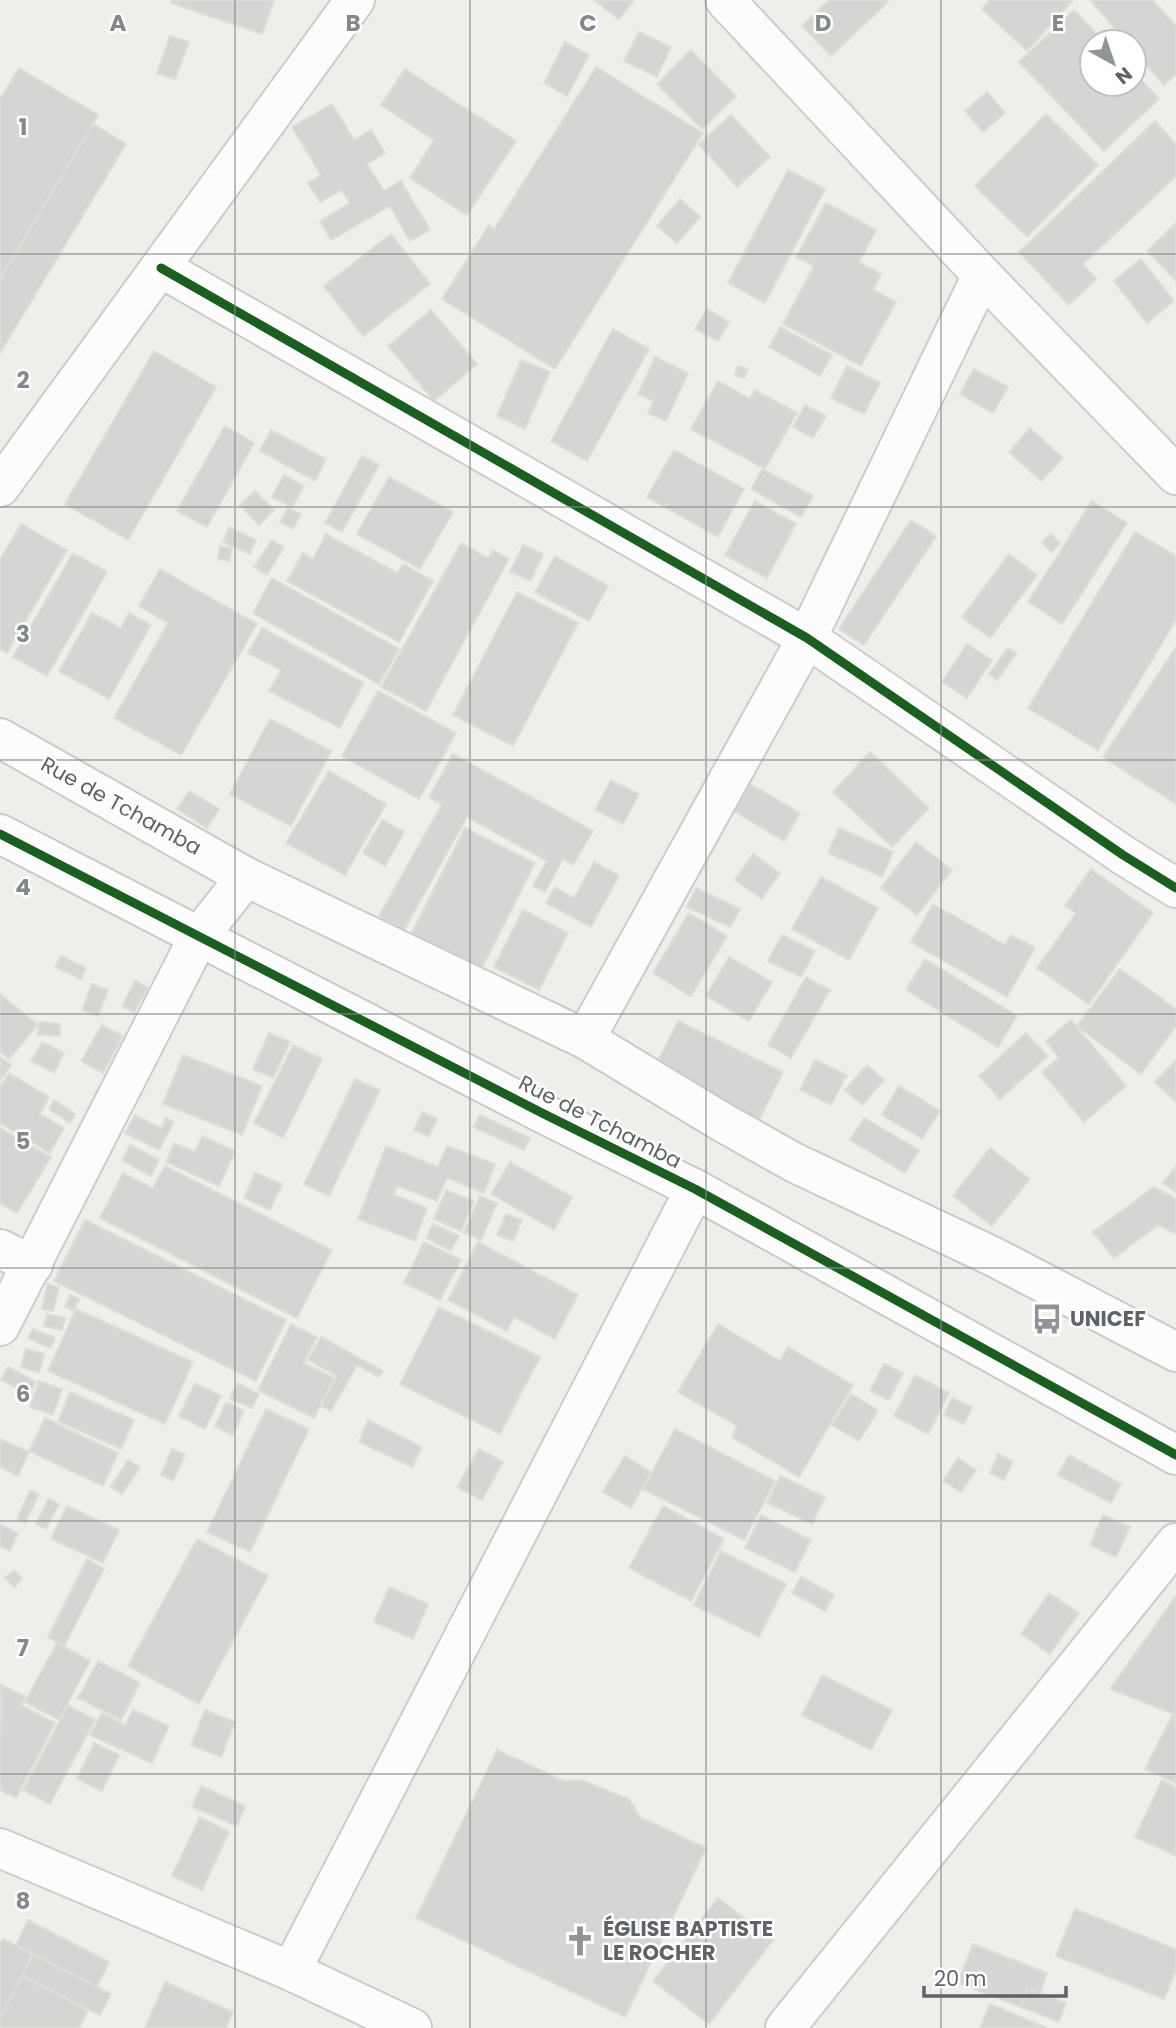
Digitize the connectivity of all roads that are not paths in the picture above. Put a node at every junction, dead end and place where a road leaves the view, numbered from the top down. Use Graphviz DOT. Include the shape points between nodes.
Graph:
graph roads {
  1 [pos="355,0"];
  2 [pos="725,0"];
  3 [pos="161,268"];
  4 [pos="982,275"];
  5 [pos="1176,475"];
  6 [pos="0,487"];
  7 [pos="807,638"];
  8 [pos="0,738"];
  9 [pos="0,834"];
  10 [pos="246,877"];
  11 [pos="1176,888"];
  12 [pos="199,936"];
  13 [pos="585,1039"];
  14 [pos="695,1189"];
  15 [pos="16,1257"];
  16 [pos="0,1326"];
  17 [pos="1176,1352"];
  18 [pos="1176,1455"];
  19 [pos="1176,1543"];
  20 [pos="0,1848"];
  21 [pos="291,1971"];
  22 [pos="412,2028"];
  23 [pos="785,2028"];
  1 -- 3 [label="street"];
  2 -- 4 [label="street"];
  3 -- 6 [label="street"];
  3 -- 7 [label="street"];
  4 -- 5 [label="street"];
  4 -- 7 [label="street"];
  7 -- 11 [label="street"];
  7 -- 13 [label="street"];
  8 -- 10 [label="street, Rue de Tchamba"];
  9 -- 12 [label="street, Rue de Tchamba"];
  10 -- 12 [label="street"];
  10 -- 13 [label="street, Rue de Tchamba"];
  12 -- 14 [label="street, Rue de Tchamba"];
  12 -- 15 [label="street"];
  13 -- 17 [label="street, Rue de Tchamba" via="795,1163 994,1257"];
  14 -- 18 [label="street, Rue de Tchamba"];
  14 -- 21 [label="street"];
  15 -- 16 [label="street"];
  19 -- 23 [label="street"];
  20 -- 21 [label="street"];
  21 -- 22 [label="street"];
}
